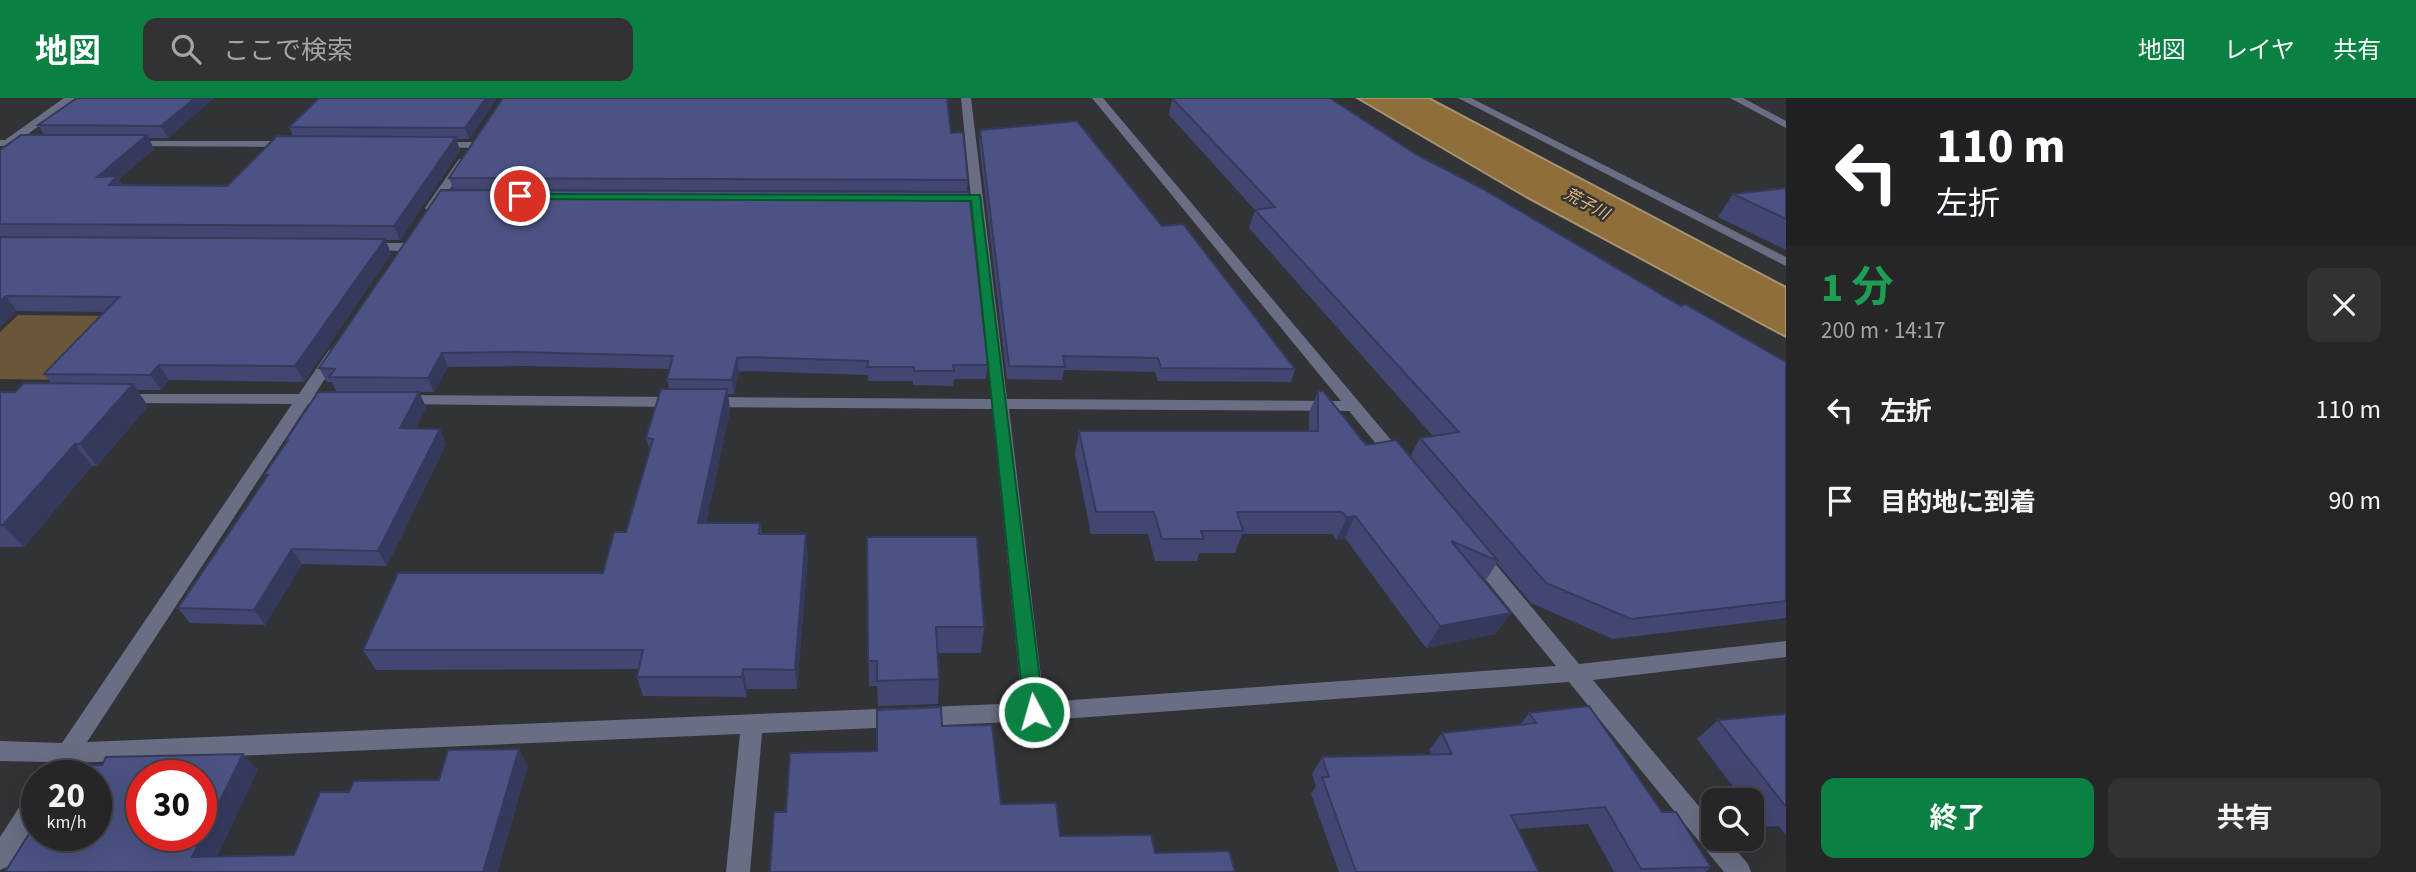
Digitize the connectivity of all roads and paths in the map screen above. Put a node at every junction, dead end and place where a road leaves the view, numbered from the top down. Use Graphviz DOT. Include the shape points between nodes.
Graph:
graph roads {
  1 [pos="71,98"];
  2 [pos="965,98"];
  3 [pos="1097,98"];
  4 [pos="1463,98"];
  5 [pos="1735,98"];
  6 [pos="1786,125"];
  7 [pos="49,143"];
  8 [pos="117,144"];
  9 [pos="309,144"];
  10 [pos="3,145"];
  11 [pos="419,145"];
  12 [pos="412,237"];
  13 [pos="349,247"];
  14 [pos="1786,262"];
  15 [pos="391,269"];
  16 [pos="347,334"];
  17 [pos="97,398"];
  18 [pos="304,399"];
  19 [pos="359,400"];
  20 [pos="387,400"];
  21 [pos="1000,404"];
  22 [pos="1354,406"];
  23 [pos="1407,470"];
  24 [pos="1468,545"];
  25 [pos="1786,649"];
  26 [pos="1574,673"];
  27 [pos="1034,712"];
  28 [pos="752,722"];
  29 [pos="0,751"];
  30 [pos="67,753"];
  31 [pos="62,760"];
  32 [pos="21,825"];
  33 [pos="0,858"];
  34 [pos="738,872"];
  35 [pos="1739,872"];
  1 -- 10 [label="street"];
  2 -- 21 [label="street" via="970,197"];
  3 -- 22 [label="street"];
  4 -- 14 [label="street"];
  5 -- 6 [label="street"];
  7 -- 10 [label="street"];
  8 -- 9 [label="street"];
  11 -- 12 [label="street" via="477,140 446,196"];
  12 -- 13 [label="street"];
  12 -- 15 [label="street"];
  16 -- 18 [label="street"];
  17 -- 18 [label="street"];
  18 -- 19 [label="street"];
  18 -- 30 [label="street"];
  20 -- 21 [label="street"];
  21 -- 22 [label="street"];
  21 -- 27 [label="street"];
  22 -- 23 [label="street"];
  24 -- 26 [label="street"];
  25 -- 26 [label="street"];
  26 -- 27 [label="street"];
  26 -- 35 [label="street"];
  27 -- 28 [label="street"];
  28 -- 30 [label="street"];
  28 -- 34 [label="street"];
  29 -- 30 [label="street"];
  30 -- 31 [label="street"];
  32 -- 33 [label="street"];
}
